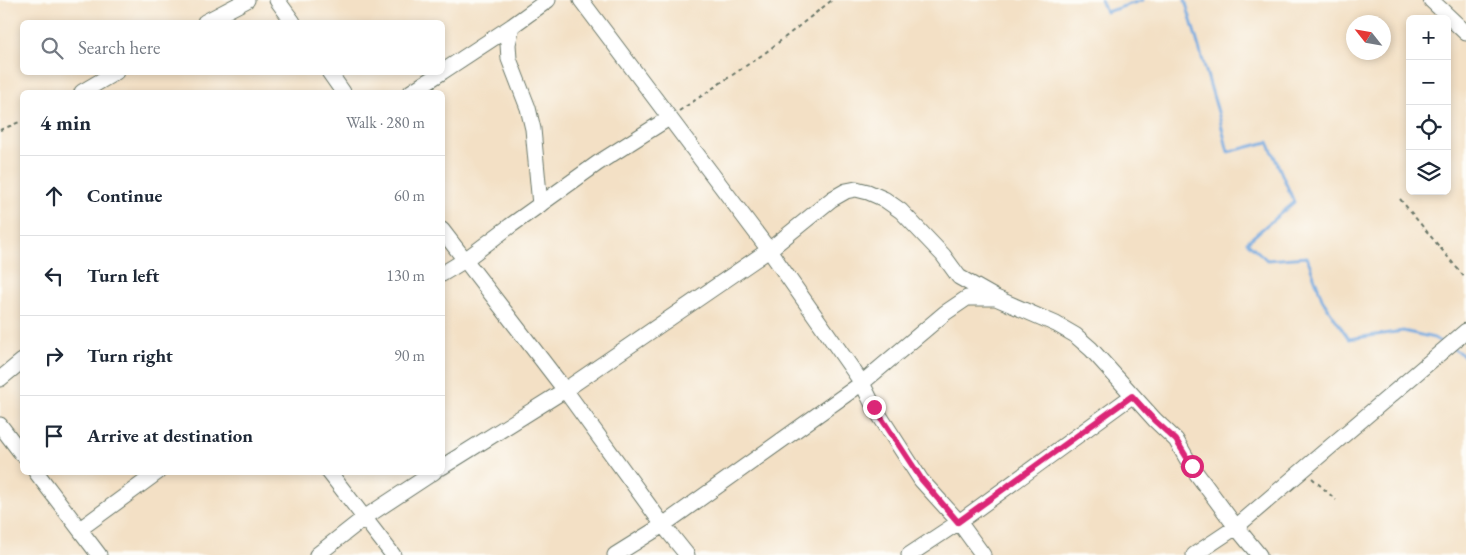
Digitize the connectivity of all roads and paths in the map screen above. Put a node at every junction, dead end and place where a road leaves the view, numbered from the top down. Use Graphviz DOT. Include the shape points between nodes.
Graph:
graph roads {
  1 [pos="247,0"];
  2 [pos="277,0"];
  3 [pos="548,0"];
  4 [pos="581,0"];
  5 [pos="832,0"];
  6 [pos="1431,0"];
  7 [pos="209,20"];
  8 [pos="292,20"];
  9 [pos="512,26"];
  10 [pos="1466,33"];
  11 [pos="445,70"];
  12 [pos="111,75"];
  13 [pos="331,75"];
  14 [pos="437,75"];
  15 [pos="85,90"];
  16 [pos="342,90"];
  17 [pos="414,90"];
  18 [pos="669,118"];
  19 [pos="20,122"];
  20 [pos="0,130"];
  21 [pos="1400,199"];
  22 [pos="540,204"];
  23 [pos="445,234"];
  24 [pos="769,250"];
  25 [pos="465,260"];
  26 [pos="445,272"];
  27 [pos="1466,279"];
  28 [pos="996,298"];
  29 [pos="1464,332"];
  30 [pos="20,363"];
  31 [pos="0,379"];
  32 [pos="862,382"];
  33 [pos="565,390"];
  34 [pos="1132,396"];
  35 [pos="0,425"];
  36 [pos="20,451"];
  37 [pos="445,465"];
  38 [pos="1303,470"];
  39 [pos="38,475"];
  40 [pos="154,475"];
  41 [pos="331,475"];
  42 [pos="429,475"];
  43 [pos="1336,500"];
  44 [pos="364,518"];
  45 [pos="958,522"];
  46 [pos="663,525"];
  47 [pos="1236,527"];
  48 [pos="80,529"];
  49 [pos="99,555"];
  50 [pos="316,555"];
  51 [pos="393,555"];
  52 [pos="615,555"];
  53 [pos="687,555"];
  54 [pos="909,555"];
  55 [pos="983,555"];
  56 [pos="1194,555"];
  57 [pos="1258,555"];
  1 -- 7 [label="street"];
  2 -- 8 [label="street"];
  3 -- 9 [label="street"];
  4 -- 18 [label="street"];
  5 -- 18 [label="path" via="765,53"];
  6 -- 10 [label="street"];
  9 -- 11 [label="street"];
  9 -- 22 [label="street" via="508,44 510,59 533,129"];
  12 -- 15 [label="street"];
  13 -- 16 [label="street"];
  14 -- 17 [label="street"];
  18 -- 22 [label="street"];
  18 -- 24 [label="street"];
  19 -- 20 [label="path"];
  21 -- 27 [label="path"];
  22 -- 25 [label="street"];
  23 -- 25 [label="street"];
  24 -- 28 [label="street" via="832,199 856,189 884,199 901,211 943,255 958,277"];
  24 -- 32 [label="street"];
  24 -- 33 [label="street"];
  25 -- 26 [label="street"];
  25 -- 33 [label="street"];
  28 -- 32 [label="street" via="967,298"];
  28 -- 34 [label="street" via="1075,335"];
  29 -- 38 [label="street"];
  30 -- 31 [label="street"];
  32 -- 45 [label="street" via="874,407 922,480"];
  32 -- 46 [label="street"];
  33 -- 37 [label="street"];
  33 -- 46 [label="street"];
  34 -- 45 [label="street"];
  34 -- 47 [label="street" via="1176,440"];
  35 -- 36 [label="street"];
  38 -- 43 [label="path"];
  38 -- 47 [label="street"];
  39 -- 48 [label="street"];
  40 -- 48 [label="street"];
  41 -- 44 [label="street"];
  42 -- 44 [label="street"];
  44 -- 50 [label="street"];
  44 -- 51 [label="street"];
  45 -- 54 [label="street"];
  45 -- 55 [label="street"];
  46 -- 52 [label="street"];
  46 -- 53 [label="street"];
  47 -- 56 [label="street"];
  47 -- 57 [label="street"];
  48 -- 49 [label="street"];
}
